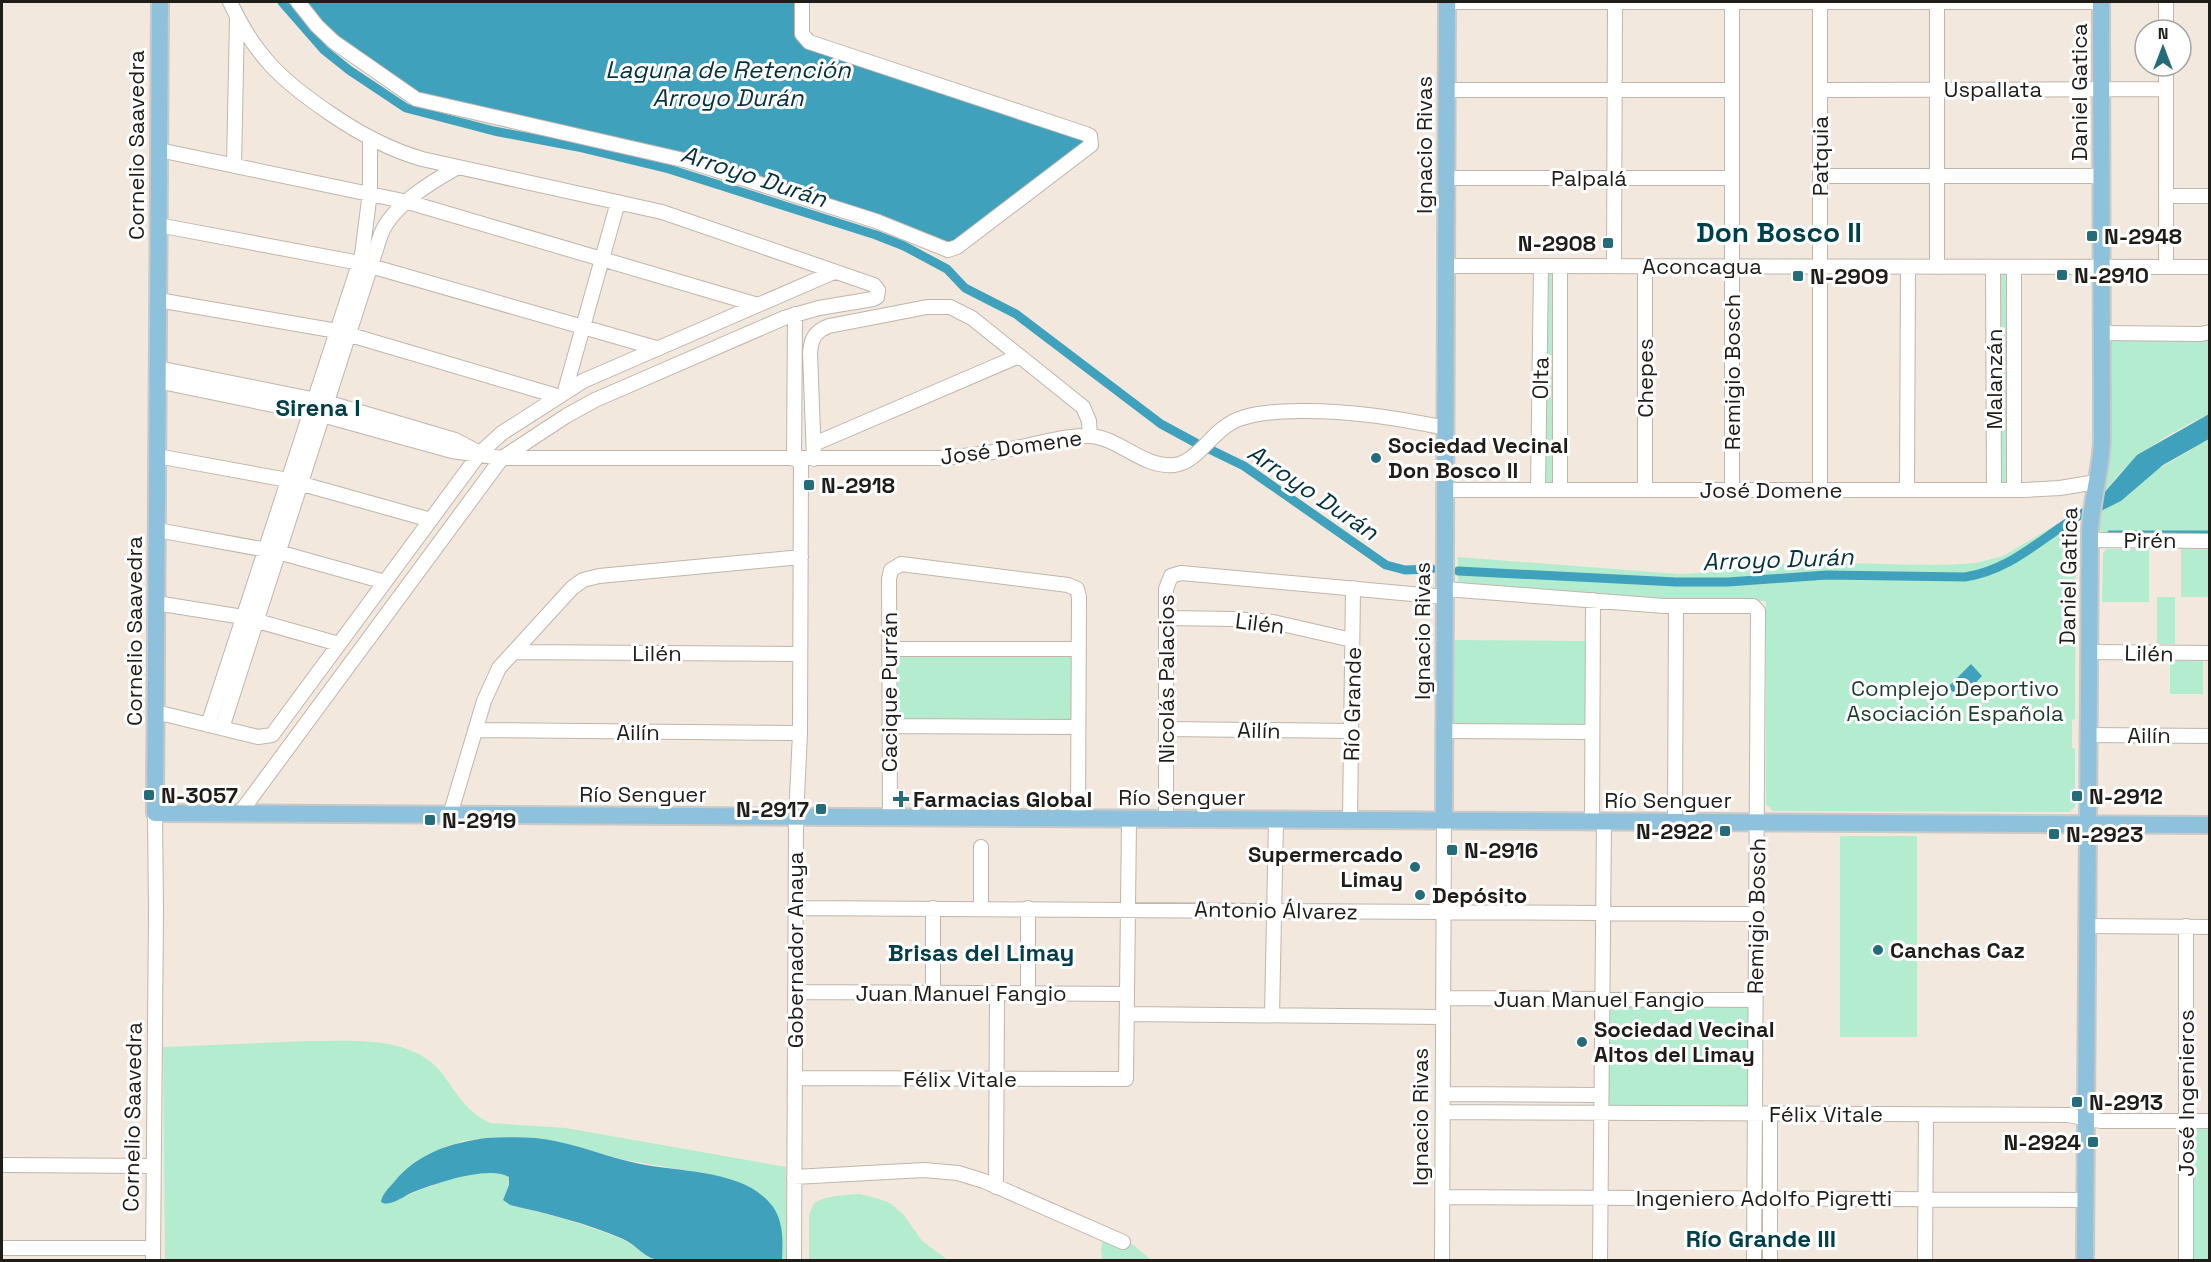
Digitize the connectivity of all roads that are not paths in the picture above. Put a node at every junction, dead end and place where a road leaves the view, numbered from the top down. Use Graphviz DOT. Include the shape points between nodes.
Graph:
graph roads {
  1 [pos="160,2"];
  2 [pos="231,2"];
  3 [pos="298,2"];
  4 [pos="802,2"];
  5 [pos="1448,2"];
  6 [pos="1615,2"];
  7 [pos="1732,2"];
  8 [pos="1820,2"];
  9 [pos="1937,2"];
  10 [pos="2101,2"];
  11 [pos="2166,2"];
  12 [pos="237,16"];
  13 [pos="2166,18"];
  14 [pos="2166,78"];
  15 [pos="2166,88"];
  16 [pos="2102,89"];
  17 [pos="1447,90"];
  18 [pos="1615,90"];
  19 [pos="1732,90"];
  20 [pos="1820,90"];
  21 [pos="1937,90"];
  22 [pos="370,139"];
  23 [pos="159,150"];
  24 [pos="234,166"];
  25 [pos="458,167"];
  26 [pos="1820,176"];
  27 [pos="1937,176"];
  28 [pos="2102,176"];
  29 [pos="1447,178"];
  30 [pos="1614,178"];
  31 [pos="1732,178"];
  32 [pos="370,192"];
  33 [pos="2166,196"];
  34 [pos="2210,196"];
  35 [pos="408,202"];
  36 [pos="618,202"];
  37 [pos="158,225"];
  38 [pos="603,259"];
  39 [pos="365,265"];
  40 [pos="1447,266"];
  41 [pos="1541,266"];
  42 [pos="1560,266"];
  43 [pos="1614,266"];
  44 [pos="1645,266"];
  45 [pos="1732,266"];
  46 [pos="1820,266"];
  47 [pos="1908,267"];
  48 [pos="1937,267"];
  49 [pos="1993,267"];
  50 [pos="2014,267"];
  51 [pos="2102,267"];
  52 [pos="2166,267"];
  53 [pos="2210,267"];
  54 [pos="834,272"];
  55 [pos="158,300"];
  56 [pos="753,307"];
  57 [pos="795,314"];
  58 [pos="583,328"];
  59 [pos="759,329"];
  60 [pos="2210,332"];
  61 [pos="342,333"];
  62 [pos="2102,333"];
  63 [pos="815,335"];
  64 [pos="656,348"];
  65 [pos="1019,357"];
  66 [pos="158,375"];
  67 [pos="561,394"];
  68 [pos="318,407"];
  69 [pos="1446,428"];
  70 [pos="1089,436"];
  71 [pos="814,444"];
  72 [pos="480,453"];
  73 [pos="157,456"];
  74 [pos="502,458"];
  75 [pos="803,459"];
  76 [pos="294,482"];
  77 [pos="2096,482"];
  78 [pos="1446,490"];
  79 [pos="1538,490"];
  80 [pos="1560,490"];
  81 [pos="1645,490"];
  82 [pos="1732,490"];
  83 [pos="1820,490"];
  84 [pos="1907,490"];
  85 [pos="1994,490"];
  86 [pos="2014,490"];
  87 [pos="431,520"];
  88 [pos="157,530"];
  89 [pos="2090,540"];
  90 [pos="2210,541"];
  91 [pos="272,551"];
  92 [pos="801,557"];
  93 [pos="385,582"];
  94 [pos="1353,588"];
  95 [pos="1445,593"];
  96 [pos="1593,600"];
  97 [pos="156,603"];
  98 [pos="1676,606"];
  99 [pos="1166,618"];
  100 [pos="250,619"];
  101 [pos="1352,640"];
  102 [pos="339,644"];
  103 [pos="889,649"];
  104 [pos="1078,649"];
  105 [pos="514,652"];
  106 [pos="2089,652"];
  107 [pos="2210,653"];
  108 [pos="801,654"];
  109 [pos="156,712"];
  110 [pos="215,726"];
  111 [pos="889,726"];
  112 [pos="1078,727"];
  113 [pos="1166,729"];
  114 [pos="475,730"];
  115 [pos="1351,731"];
  116 [pos="1444,731"];
  117 [pos="1592,732"];
  118 [pos="800,733"];
  119 [pos="2088,735"];
  120 [pos="2210,736"];
  121 [pos="155,813"];
  122 [pos="240,813"];
  123 [pos="450,815"];
  124 [pos="796,818"];
  125 [pos="890,819"];
  126 [pos="1078,819"];
  127 [pos="1128,820"];
  128 [pos="1166,820"];
  129 [pos="1276,820"];
  130 [pos="1350,821"];
  131 [pos="1443,821"];
  132 [pos="1598,822"];
  133 [pos="1675,822"];
  134 [pos="1757,823"];
  135 [pos="2087,825"];
  136 [pos="2210,825"];
  137 [pos="981,847"];
  138 [pos="796,908"];
  139 [pos="933,908"];
  140 [pos="981,908"];
  141 [pos="1028,908"];
  142 [pos="1128,909"];
  143 [pos="1274,910"];
  144 [pos="1443,912"];
  145 [pos="1602,913"];
  146 [pos="1756,914"];
  147 [pos="2087,926"];
  148 [pos="2186,926"];
  149 [pos="2210,927"];
  150 [pos="795,992"];
  151 [pos="933,993"];
  152 [pos="996,993"];
  153 [pos="1028,993"];
  154 [pos="1127,994"];
  155 [pos="1443,999"];
  156 [pos="1601,999"];
  157 [pos="1755,1000"];
  158 [pos="1127,1014"];
  159 [pos="1272,1015"];
  160 [pos="1443,1017"];
  161 [pos="795,1078"];
  162 [pos="996,1079"];
  163 [pos="1443,1094"];
  164 [pos="1600,1095"];
  165 [pos="1443,1112"];
  166 [pos="1602,1113"];
  167 [pos="1754,1113"];
  168 [pos="1770,1113"];
  169 [pos="1926,1114"];
  170 [pos="2085,1118"];
  171 [pos="2186,1121"];
  172 [pos="2210,1121"];
  173 [pos="2,1165"];
  174 [pos="154,1166"];
  175 [pos="794,1177"];
  176 [pos="996,1187"];
  177 [pos="1442,1197"];
  178 [pos="1601,1197"];
  179 [pos="1754,1198"];
  180 [pos="1770,1198"];
  181 [pos="1925,1200"];
  182 [pos="2085,1200"];
  183 [pos="1123,1242"];
  184 [pos="2,1248"];
  185 [pos="153,1254"];
  186 [pos="794,1260"];
  187 [pos="1442,1260"];
  188 [pos="1600,1260"];
  189 [pos="1754,1260"];
  190 [pos="1770,1260"];
  191 [pos="1925,1260"];
  192 [pos="2085,1260"];
  193 [pos="2186,1260"];
  1 -- 23 [label="main road, Cornelio Saavedra"];
  2 -- 12 [label="street"];
  3 -- 4 [label="street" via="334,42 416,99 688,160 876,221 948,250 957,248 1091,145 1086,134 809,42 802,34"];
  5 -- 6 [label="street"];
  5 -- 17 [label="main road, Ignacio Rivas"];
  6 -- 7 [label="street"];
  6 -- 18 [label="street"];
  7 -- 8 [label="street"];
  7 -- 19 [label="street, Remigio Bosch"];
  8 -- 9 [label="street"];
  8 -- 20 [label="street, Patquia"];
  9 -- 10 [label="street"];
  9 -- 21 [label="street"];
  10 -- 16 [label="main road, Daniel Gatica"];
  11 -- 13 [label="street"];
  12 -- 22 [label="street" via="255,47 283,78"];
  12 -- 24 [label="street"];
  14 -- 15 [label="street"];
  15 -- 16 [label="street, Uspallata"];
  15 -- 33 [label="street"];
  16 -- 21 [label="street, Uspallata"];
  16 -- 28 [label="main road, Daniel Gatica"];
  17 -- 18 [label="street"];
  17 -- 29 [label="main road, Ignacio Rivas"];
  18 -- 19 [label="street"];
  18 -- 30 [label="street"];
  19 -- 31 [label="street, Remigio Bosch"];
  20 -- 21 [label="street, Uspallata"];
  20 -- 26 [label="street, Patquia"];
  21 -- 27 [label="street"];
  22 -- 25 [label="street" via="404,154"];
  22 -- 32 [label="street"];
  23 -- 24 [label="street"];
  23 -- 37 [label="main road, Cornelio Saavedra"];
  24 -- 32 [label="street"];
  25 -- 35 [label="street" via="428,184"];
  25 -- 36 [label="street"];
  26 -- 27 [label="street"];
  26 -- 46 [label="street, Patquia"];
  27 -- 28 [label="street"];
  27 -- 48 [label="street"];
  28 -- 51 [label="main road, Daniel Gatica"];
  29 -- 30 [label="street, Palpalá"];
  29 -- 40 [label="main road, Ignacio Rivas"];
  30 -- 31 [label="street, Palpalá"];
  30 -- 43 [label="street"];
  31 -- 45 [label="street, Remigio Bosch"];
  32 -- 35 [label="street"];
  32 -- 39 [label="street"];
  33 -- 34 [label="street"];
  33 -- 52 [label="street"];
  35 -- 38 [label="street"];
  35 -- 39 [label="street" via="384,226"];
  36 -- 38 [label="street"];
  36 -- 54 [label="street" via="687,219"];
  37 -- 39 [label="street"];
  37 -- 55 [label="main road, Cornelio Saavedra"];
  38 -- 56 [label="street"];
  38 -- 58 [label="street"];
  39 -- 58 [label="street"];
  39 -- 61 [label="street"];
  40 -- 41 [label="street, Aconcagua"];
  40 -- 69 [label="main road, Ignacio Rivas"];
  41 -- 42 [label="street, Aconcagua"];
  41 -- 79 [label="street, Olta"];
  42 -- 43 [label="street, Aconcagua"];
  42 -- 80 [label="street, Olta"];
  43 -- 44 [label="street, Aconcagua"];
  44 -- 45 [label="street, Aconcagua"];
  44 -- 81 [label="street, Chepes"];
  45 -- 46 [label="street, Aconcagua"];
  45 -- 82 [label="street, Remigio Bosch"];
  46 -- 47 [label="street, Aconcagua"];
  46 -- 83 [label="street, Patquia"];
  47 -- 48 [label="street, Aconcagua"];
  47 -- 84 [label="street"];
  48 -- 49 [label="street, Aconcagua"];
  49 -- 50 [label="street, Aconcagua"];
  49 -- 85 [label="street, Malanzán"];
  50 -- 51 [label="street, Aconcagua"];
  50 -- 86 [label="street, Malanzán"];
  51 -- 52 [label="street, Aconcagua"];
  51 -- 62 [label="main road, Daniel Gatica"];
  52 -- 53 [label="street, Aconcagua"];
  54 -- 56 [label="street"];
  54 -- 57 [label="street" via="874,285 877,297"];
  55 -- 61 [label="street"];
  55 -- 66 [label="main road, Cornelio Saavedra"];
  56 -- 59 [label="street"];
  56 -- 64 [label="street"];
  57 -- 59 [label="street"];
  57 -- 63 [label="street"];
  57 -- 75 [label="street"];
  58 -- 64 [label="street"];
  58 -- 67 [label="street"];
  59 -- 74 [label="street" via="595,400"];
  60 -- 62 [label="street"];
  61 -- 67 [label="street"];
  61 -- 68 [label="street"];
  62 -- 77 [label="main road, Daniel Gatica" via="2102,448"];
  63 -- 65 [label="street" via="829,326 939,306 961,311"];
  63 -- 71 [label="street" via="810,353"];
  64 -- 67 [label="street"];
  65 -- 70 [label="street" via="1083,407 1089,421"];
  65 -- 71 [label="street"];
  66 -- 68 [label="street, José Domene"];
  66 -- 73 [label="main road, Cornelio Saavedra"];
  67 -- 72 [label="street" via="502,433"];
  68 -- 72 [label="street, José Domene" via="455,440"];
  68 -- 76 [label="street"];
  69 -- 70 [label="street, José Domene" via="1356,412 1269,412 1229,423 1192,458 1173,465 1151,462"];
  69 -- 78 [label="main road, Ignacio Rivas"];
  70 -- 75 [label="street, José Domene" via="963,456"];
  71 -- 75 [label="street"];
  72 -- 74 [label="street, José Domene"];
  72 -- 87 [label="street"];
  73 -- 76 [label="street"];
  73 -- 88 [label="main road, Cornelio Saavedra"];
  74 -- 75 [label="street, José Domene"];
  74 -- 122 [label="street"];
  75 -- 92 [label="street, Gobernador Anaya"];
  76 -- 87 [label="street"];
  76 -- 91 [label="street"];
  77 -- 86 [label="street, José Domene"];
  77 -- 89 [label="main road, Daniel Gatica"];
  78 -- 79 [label="street, José Domene"];
  78 -- 95 [label="main road, Ignacio Rivas"];
  79 -- 80 [label="street, José Domene"];
  80 -- 81 [label="street, José Domene"];
  81 -- 82 [label="street, José Domene"];
  82 -- 83 [label="street, José Domene"];
  83 -- 84 [label="street, José Domene"];
  84 -- 85 [label="street, José Domene"];
  85 -- 86 [label="street, José Domene"];
  87 -- 93 [label="street"];
  88 -- 91 [label="street"];
  88 -- 97 [label="main road, Cornelio Saavedra"];
  89 -- 90 [label="street, Pirén"];
  89 -- 106 [label="main road, Daniel Gatica"];
  91 -- 93 [label="street"];
  91 -- 100 [label="street"];
  92 -- 105 [label="street" via="583,580"];
  92 -- 108 [label="street, Gobernador Anaya"];
  93 -- 102 [label="street"];
  94 -- 95 [label="street"];
  94 -- 99 [label="street, Nicolás Palacios" via="1181,573 1171,576 1166,584"];
  94 -- 101 [label="street, Río Grande"];
  95 -- 96 [label="street"];
  95 -- 116 [label="main road, Ignacio Rivas"];
  96 -- 98 [label="street"];
  96 -- 117 [label="street"];
  97 -- 100 [label="street"];
  97 -- 109 [label="main road, Cornelio Saavedra"];
  98 -- 133 [label="street"];
  98 -- 134 [label="street, Remigio Bosch" via="1757,609"];
  99 -- 101 [label="street, Lilén" via="1272,622"];
  99 -- 113 [label="street, Nicolás Palacios"];
  100 -- 102 [label="street"];
  100 -- 110 [label="street"];
  101 -- 115 [label="street, Río Grande"];
  102 -- 110 [label="street" via="272,735 258,737"];
  103 -- 104 [label="street"];
  103 -- 104 [label="street, Cacique Purrán" via="889,579 894,566 901,564 1077,589"];
  103 -- 111 [label="street, Cacique Purrán"];
  104 -- 112 [label="street"];
  105 -- 108 [label="street, Lilén"];
  105 -- 114 [label="street" via="494,677"];
  106 -- 107 [label="street, Lilén"];
  106 -- 119 [label="main road, Daniel Gatica"];
  108 -- 118 [label="street, Gobernador Anaya"];
  109 -- 110 [label="street"];
  109 -- 121 [label="main road, Cornelio Saavedra"];
  111 -- 112 [label="street"];
  111 -- 125 [label="street, Cacique Purrán"];
  112 -- 126 [label="street"];
  113 -- 115 [label="street, Ailín"];
  113 -- 128 [label="street, Nicolás Palacios"];
  114 -- 118 [label="street, Ailín"];
  114 -- 123 [label="street"];
  115 -- 130 [label="street, Río Grande"];
  116 -- 117 [label="street"];
  116 -- 131 [label="main road, Ignacio Rivas"];
  117 -- 132 [label="street"];
  118 -- 124 [label="street, Gobernador Anaya"];
  119 -- 120 [label="street, Ailín"];
  119 -- 135 [label="main road, Daniel Gatica"];
  121 -- 122 [label="main road, Río Senguer"];
  121 -- 174 [label="street, Cornelio Saavedra"];
  122 -- 123 [label="main road, Río Senguer"];
  123 -- 124 [label="main road, Río Senguer"];
  124 -- 125 [label="main road, Río Senguer"];
  124 -- 138 [label="street, Gobernador Anaya"];
  125 -- 126 [label="main road, Río Senguer"];
  126 -- 127 [label="main road, Río Senguer"];
  127 -- 128 [label="main road, Río Senguer"];
  127 -- 142 [label="street"];
  128 -- 129 [label="main road, Río Senguer"];
  129 -- 130 [label="main road, Río Senguer"];
  129 -- 143 [label="street"];
  130 -- 131 [label="main road, Río Senguer"];
  131 -- 132 [label="main road, Río Senguer"];
  131 -- 144 [label="street, Ignacio Rivas"];
  132 -- 133 [label="main road, Río Senguer"];
  132 -- 145 [label="street"];
  133 -- 134 [label="main road, Río Senguer"];
  134 -- 135 [label="main road, Río Senguer"];
  134 -- 146 [label="street, Remigio Bosch"];
  135 -- 136 [label="main road, Río Senguer"];
  135 -- 147 [label="main road, Daniel Gatica"];
  137 -- 140 [label="street"];
  138 -- 139 [label="street, Antonio Álvarez"];
  138 -- 150 [label="street, Gobernador Anaya"];
  139 -- 140 [label="street, Antonio Álvarez"];
  139 -- 151 [label="street"];
  140 -- 141 [label="street, Antonio Álvarez"];
  141 -- 142 [label="street, Antonio Álvarez"];
  141 -- 153 [label="street"];
  142 -- 143 [label="street, Antonio Álvarez"];
  142 -- 154 [label="street"];
  143 -- 144 [label="street, Antonio Álvarez"];
  143 -- 159 [label="street"];
  144 -- 145 [label="street, Antonio Álvarez"];
  144 -- 155 [label="street, Ignacio Rivas"];
  145 -- 146 [label="street, Antonio Álvarez"];
  145 -- 156 [label="street"];
  146 -- 157 [label="street, Remigio Bosch"];
  147 -- 148 [label="street"];
  147 -- 170 [label="main road, Daniel Gatica"];
  148 -- 149 [label="street"];
  148 -- 171 [label="street, José Ingenieros"];
  150 -- 151 [label="street, Juan Manuel Fangio"];
  150 -- 161 [label="street, Gobernador Anaya"];
  151 -- 152 [label="street, Juan Manuel Fangio"];
  152 -- 153 [label="street, Juan Manuel Fangio"];
  152 -- 162 [label="street"];
  153 -- 154 [label="street, Juan Manuel Fangio"];
  154 -- 158 [label="street"];
  155 -- 156 [label="street, Juan Manuel Fangio"];
  155 -- 160 [label="street, Ignacio Rivas"];
  156 -- 157 [label="street, Juan Manuel Fangio"];
  156 -- 164 [label="street"];
  157 -- 167 [label="street, Remigio Bosch"];
  158 -- 159 [label="street"];
  158 -- 162 [label="street, Félix Vitale" via="1126,1079"];
  159 -- 160 [label="street"];
  160 -- 163 [label="street, Ignacio Rivas"];
  161 -- 162 [label="street, Félix Vitale"];
  161 -- 175 [label="street, Gobernador Anaya"];
  162 -- 176 [label="street"];
  163 -- 164 [label="street"];
  163 -- 165 [label="street, Ignacio Rivas"];
  164 -- 166 [label="street"];
  165 -- 166 [label="street, Félix Vitale"];
  165 -- 177 [label="street, Ignacio Rivas"];
  166 -- 167 [label="street, Félix Vitale"];
  166 -- 178 [label="street"];
  167 -- 168 [label="street, Félix Vitale"];
  167 -- 179 [label="street, Remigio Bosch"];
  168 -- 169 [label="street, Félix Vitale"];
  168 -- 180 [label="street"];
  169 -- 170 [label="street, Félix Vitale"];
  169 -- 181 [label="street"];
  170 -- 171 [label="street, Félix Vitale"];
  170 -- 182 [label="main road, Daniel Gatica"];
  171 -- 172 [label="street, Félix Vitale"];
  171 -- 193 [label="street, José Ingenieros"];
  173 -- 174 [label="street"];
  174 -- 185 [label="street, Cornelio Saavedra"];
  175 -- 176 [label="street" via="932,1170 967,1175"];
  175 -- 186 [label="street, Gobernador Anaya"];
  176 -- 183 [label="street"];
  177 -- 178 [label="street, Ingeniero Adolfo Pigretti"];
  177 -- 187 [label="street, Ignacio Rivas"];
  178 -- 179 [label="street, Ingeniero Adolfo Pigretti"];
  178 -- 188 [label="street"];
  179 -- 180 [label="street, Ingeniero Adolfo Pigretti"];
  179 -- 189 [label="street, Remigio Bosch"];
  180 -- 181 [label="street, Ingeniero Adolfo Pigretti"];
  180 -- 190 [label="street"];
  181 -- 182 [label="street, Ingeniero Adolfo Pigretti"];
  181 -- 191 [label="street"];
  182 -- 192 [label="main road, Daniel Gatica"];
  184 -- 185 [label="street"];
}
